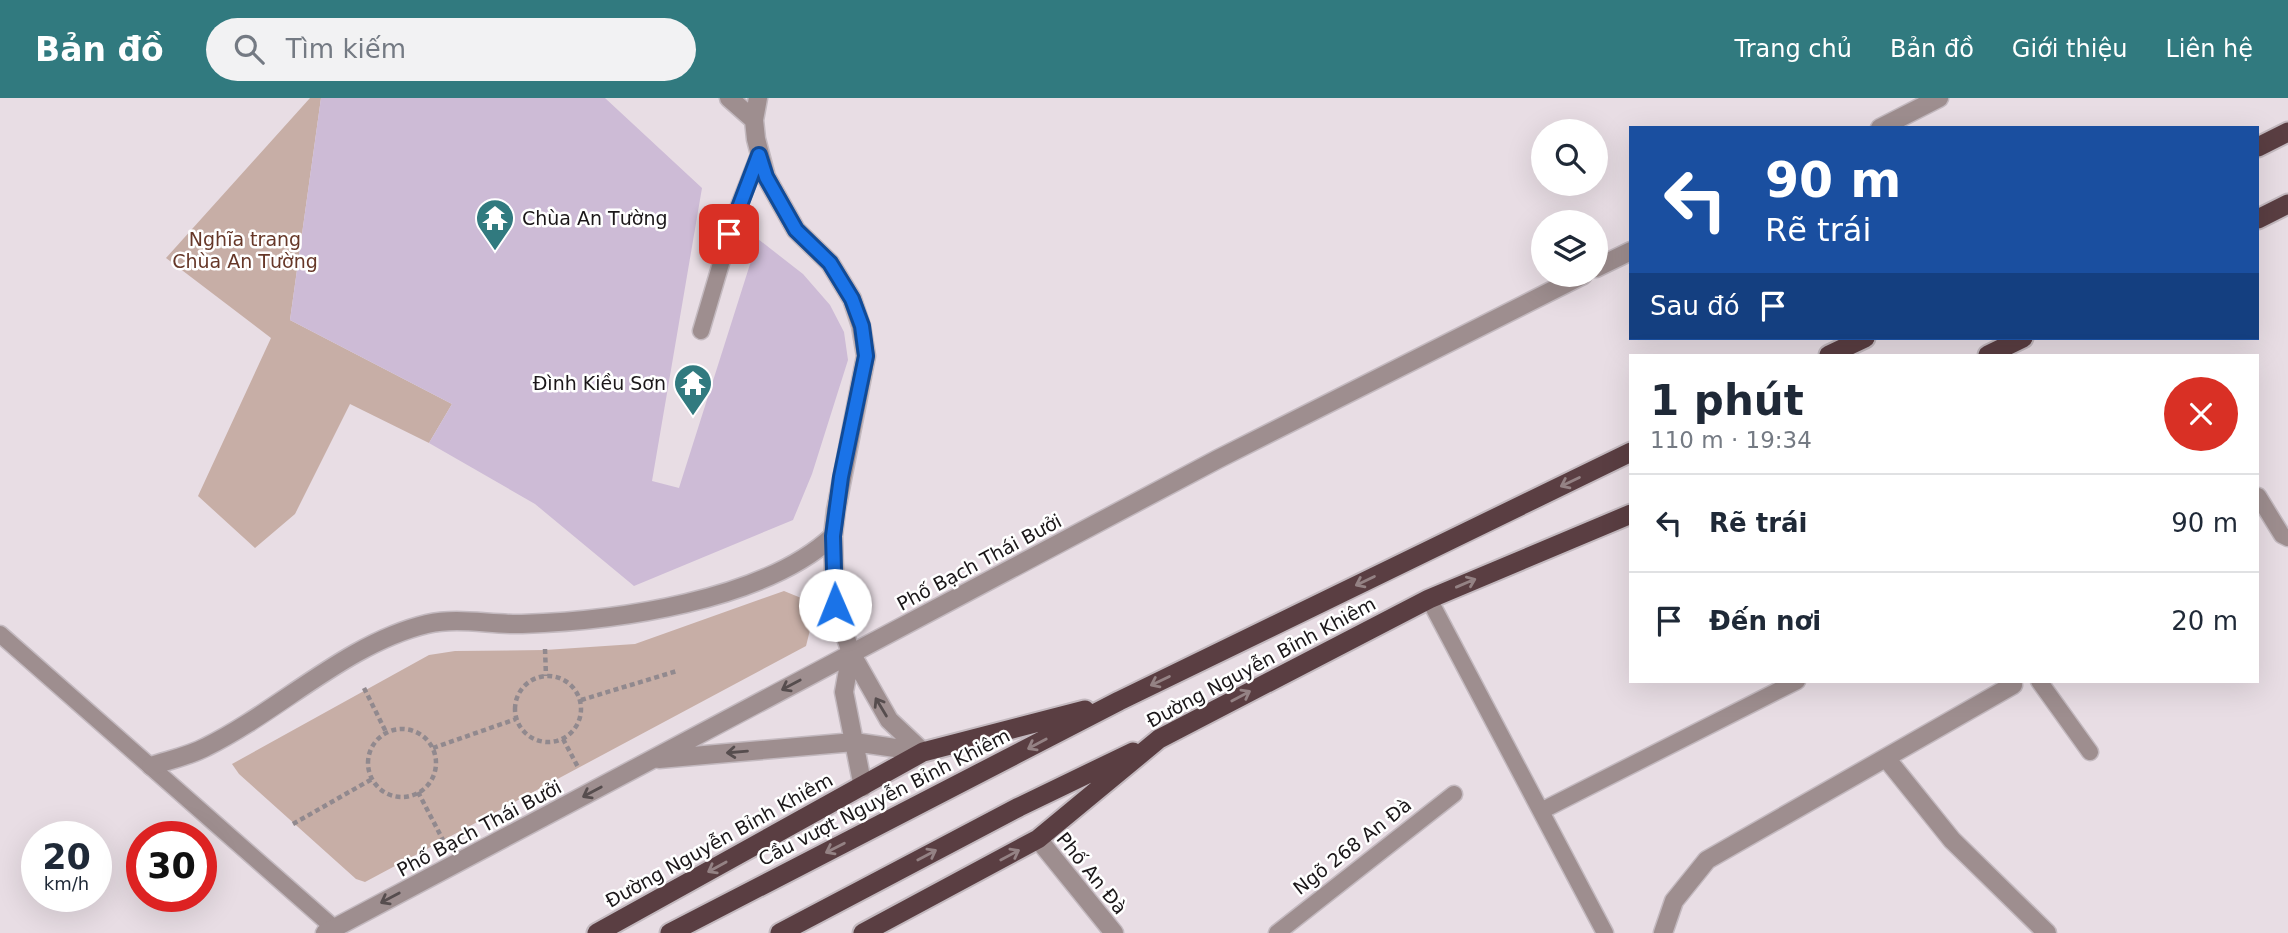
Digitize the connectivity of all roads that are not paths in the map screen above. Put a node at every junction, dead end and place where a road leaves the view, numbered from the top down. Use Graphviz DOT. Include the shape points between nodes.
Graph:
graph roads {
  1 [pos="729,98"];
  2 [pos="758,98"];
  3 [pos="1938,98"];
  4 [pos="754,120"];
  5 [pos="1884,126"];
  6 [pos="2288,132"];
  7 [pos="2259,146"];
  8 [pos="759,155"];
  9 [pos="2288,204"];
  10 [pos="2259,218"];
  11 [pos="1629,252"];
  12 [pos="1608,262"];
  13 [pos="1559,287"];
  14 [pos="701,331"];
  15 [pos="1862,340"];
  16 [pos="2019,340"];
  17 [pos="1831,354"];
  18 [pos="1990,354"];
  19 [pos="1629,453"];
  20 [pos="2259,498"];
  21 [pos="1629,515"];
  22 [pos="833,536"];
  23 [pos="2288,538"];
  24 [pos="1429,599"];
  25 [pos="0,634"];
  26 [pos="851,653"];
  27 [pos="1793,683"];
  28 [pos="2040,683"];
  29 [pos="2013,685"];
  30 [pos="1119,701"];
  31 [pos="1159,739"];
  32 [pos="854,742"];
  33 [pos="923,752"];
  34 [pos="2090,752"];
  35 [pos="1886,758"];
  36 [pos="652,760"];
  37 [pos="151,766"];
  38 [pos="863,788"];
  39 [pos="1454,794"];
  40 [pos="1541,811"];
  41 [pos="1038,839"];
  42 [pos="329,930"];
  43 [pos="597,933"];
  44 [pos="670,933"];
  45 [pos="780,933"];
  46 [pos="863,933"];
  47 [pos="1114,933"];
  48 [pos="1277,933"];
  49 [pos="1605,933"];
  50 [pos="1663,933"];
  51 [pos="2047,933"];
  1 -- 4 [label="street"];
  2 -- 4 [label="street"];
  3 -- 5 [label="street"];
  4 -- 8 [label="street"];
  6 -- 7 [label="highway"];
  8 -- 14 [label="lane" via="735,216"];
  8 -- 22 [label="street" via="796,230 830,263 862,326 866,356"];
  9 -- 10 [label="highway"];
  11 -- 12 [label="street"];
  13 -- 26 [label="street, Phố Bạch Thái Bưởi" via="1218,459"];
  15 -- 17 [label="highway"];
  16 -- 18 [label="highway"];
  19 -- 30 [label="highway, Đường Nguyễn Bỉnh Khiêm, one-way"];
  20 -- 23 [label="lane" via="2281,535"];
  24 -- 21 [label="highway, Đường Nguyễn Bỉnh Khiêm, one-way"];
  22 -- 26 [label="street" via="835,605"];
  22 -- 37 [label="street" via="818,550 774,574 706,598 639,614 527,624 463,620 428,624 390,636 204,748"];
  31 -- 24 [label="highway, Đường Nguyễn Bỉnh Khiêm, one-way"];
  24 -- 40 [label="lane"];
  25 -- 37 [label="lane"];
  26 -- 32 [label="street" via="844,692"];
  33 -- 26 [label="street, one-way" via="889,720"];
  26 -- 36 [label="street, Phố Bạch Thái Bưởi, one-way"];
  27 -- 40 [label="lane"];
  28 -- 34 [label="lane"];
  29 -- 35 [label="street"];
  30 -- 33 [label="highway, Đường Nguyễn Bỉnh Khiêm"];
  30 -- 44 [label="highway, Cầu vượt Nguyễn Bỉnh Khiêm, one-way"];
  31 -- 41 [label="highway, Đường Nguyễn Bỉnh Khiêm"];
  45 -- 31 [label="highway, one-way"];
  32 -- 33 [label="street"];
  32 -- 36 [label="street, one-way"];
  32 -- 38 [label="street"];
  33 -- 38 [label="highway, Đường Nguyễn Bỉnh Khiêm"];
  35 -- 50 [label="street" via="1707,860 1674,901"];
  35 -- 51 [label="street" via="1952,840"];
  36 -- 42 [label="street, Phố Bạch Thái Bưởi, one-way"];
  37 -- 42 [label="lane"];
  38 -- 43 [label="highway, Đường Nguyễn Bỉnh Khiêm, one-way"];
  39 -- 48 [label="lane, Ngõ 268 An Đà"];
  40 -- 49 [label="lane"];
  46 -- 41 [label="highway, Đường Nguyễn Bỉnh Khiêm, one-way"];
  41 -- 47 [label="street, Phố An Đà"];
}
